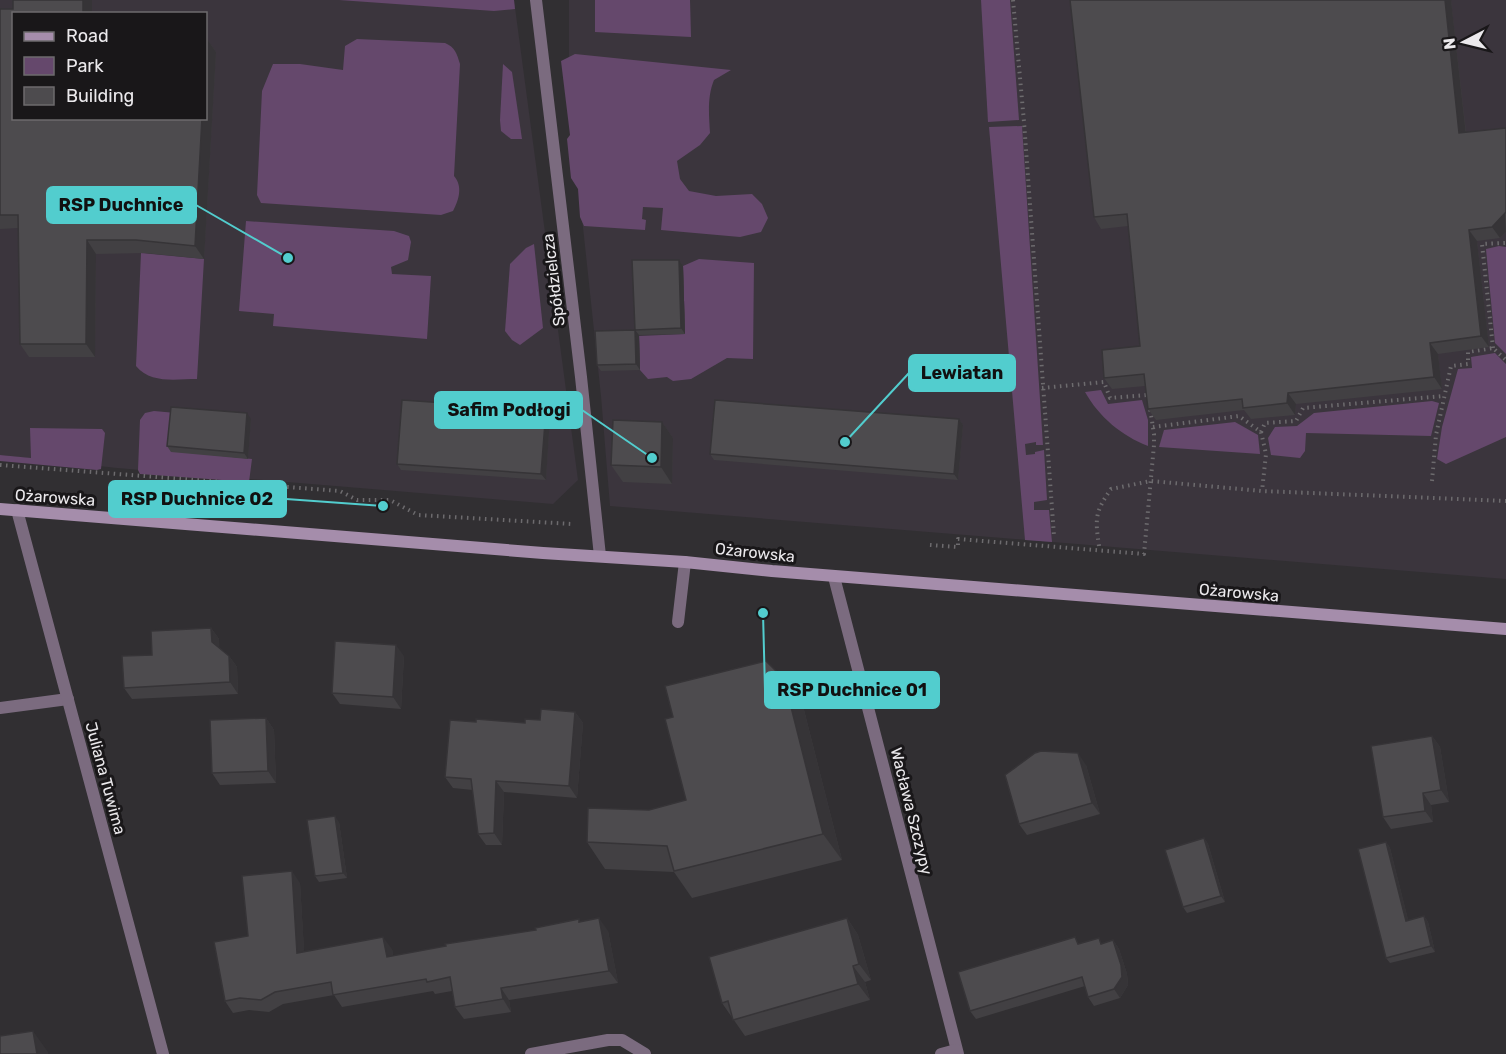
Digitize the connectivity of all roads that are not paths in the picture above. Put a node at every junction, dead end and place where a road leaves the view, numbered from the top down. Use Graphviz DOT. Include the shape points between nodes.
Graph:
graph roads {
  1 [pos="536,0"];
  2 [pos="0,509"];
  3 [pos="17,510"];
  4 [pos="600,556"];
  5 [pos="685,562"];
  6 [pos="834,577"];
  7 [pos="678,622"];
  8 [pos="1506,629"];
  9 [pos="68,699"];
  10 [pos="0,708"];
  11 [pos="957,1052"];
  12 [pos="163,1054"];
  13 [pos="531,1054"];
  14 [pos="645,1054"];
  15 [pos="941,1054"];
  1 -- 4 [label="street, Spółdzielcza"];
  2 -- 3 [label="main road, Ożarowska"];
  3 -- 4 [label="main road, Ożarowska"];
  3 -- 9 [label="street, Juliana Tuwima"];
  4 -- 5 [label="main road, Ożarowska"];
  5 -- 6 [label="main road, Ożarowska"];
  5 -- 7 [label="street"];
  6 -- 8 [label="main road, Ożarowska"];
  6 -- 11 [label="street, Wacława Szczypy"];
  9 -- 10 [label="street"];
  9 -- 12 [label="street, Juliana Tuwima"];
  11 -- 15 [label="street"];
  13 -- 14 [label="street" via="622,1040"];
}
